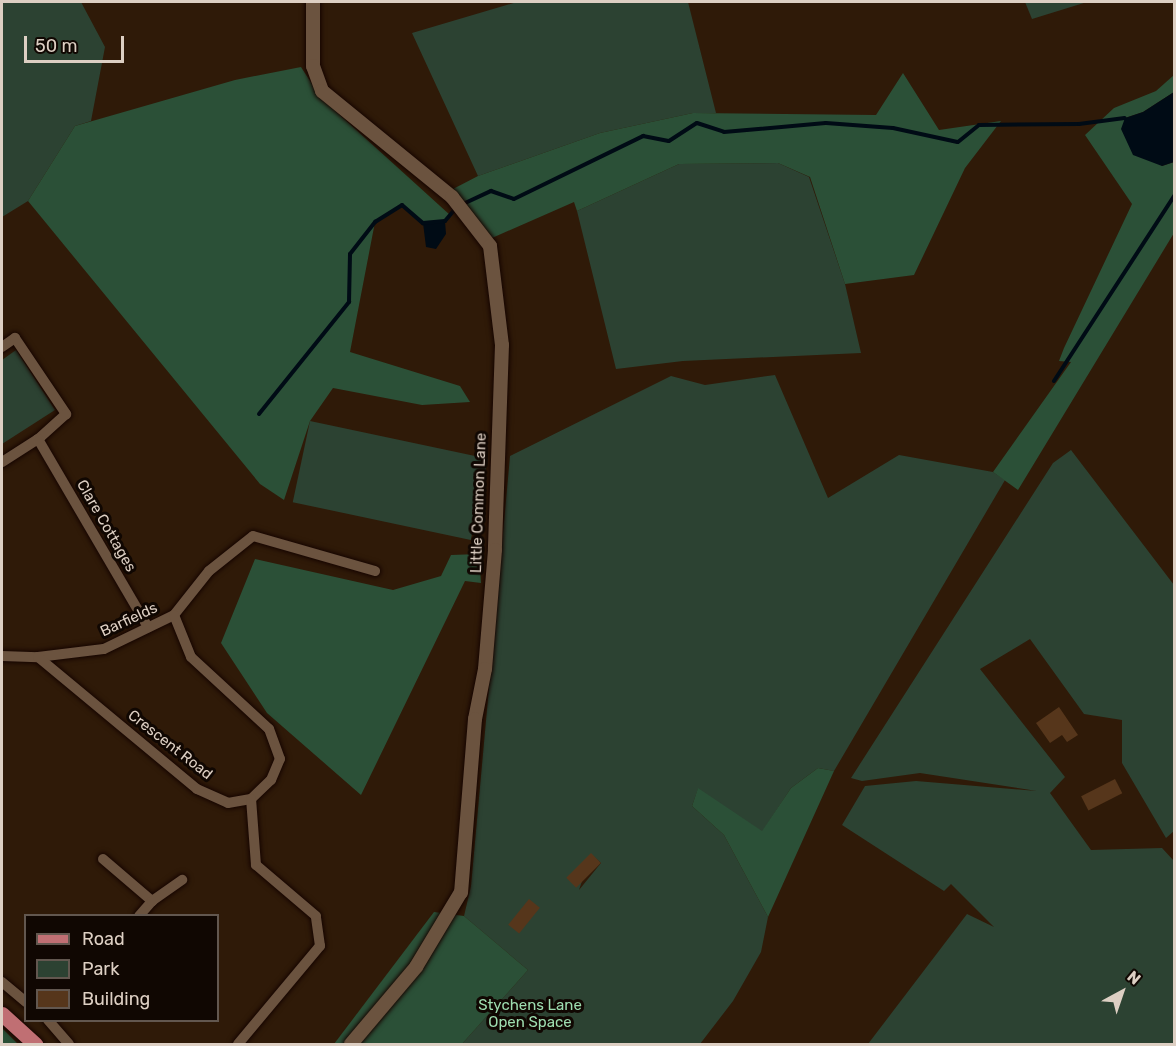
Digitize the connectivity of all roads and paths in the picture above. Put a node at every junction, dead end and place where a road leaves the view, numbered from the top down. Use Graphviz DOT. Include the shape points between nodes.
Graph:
graph roads {
  1 [pos="313,2"];
  2 [pos="2,347"];
  3 [pos="38,439"];
  4 [pos="2,462"];
  5 [pos="375,571"];
  6 [pos="174,615"];
  7 [pos="148,627"];
  8 [pos="2,656"];
  9 [pos="38,657"];
  10 [pos="251,799"];
  11 [pos="103,859"];
  12 [pos="182,880"];
  13 [pos="152,901"];
  14 [pos="140,914"];
  15 [pos="2,982"];
  16 [pos="24,1000"];
  17 [pos="2,1014"];
  18 [pos="50,1022"];
  19 [pos="35,1044"];
  20 [pos="69,1044"];
  21 [pos="238,1044"];
  22 [pos="351,1044"];
  1 -- 22 [label="street, Little Common Lane" via="313,66 322,91 452,197 490,246 502,345 495,550 485,669 475,719 461,892 416,967"];
  2 -- 3 [label="street" via="15,338 66,414"];
  3 -- 4 [label="street"];
  3 -- 7 [label="street, Clare Cottages"];
  5 -- 6 [label="street, Barfields" via="253,536 209,571"];
  6 -- 7 [label="street, Barfields"];
  6 -- 10 [label="street" via="191,657 269,729 280,759 271,780"];
  7 -- 9 [label="street, Barfields" via="105,649"];
  8 -- 9 [label="street, Barfields"];
  9 -- 10 [label="street, Crescent Road" via="196,789 228,803"];
  10 -- 21 [label="street" via="256,865 316,916 320,946"];
  11 -- 13 [label="street"];
  12 -- 13 [label="street"];
  13 -- 14 [label="street"];
  15 -- 16 [label="street"];
  17 -- 19 [label="main road"];
  18 -- 20 [label="street"];
}
